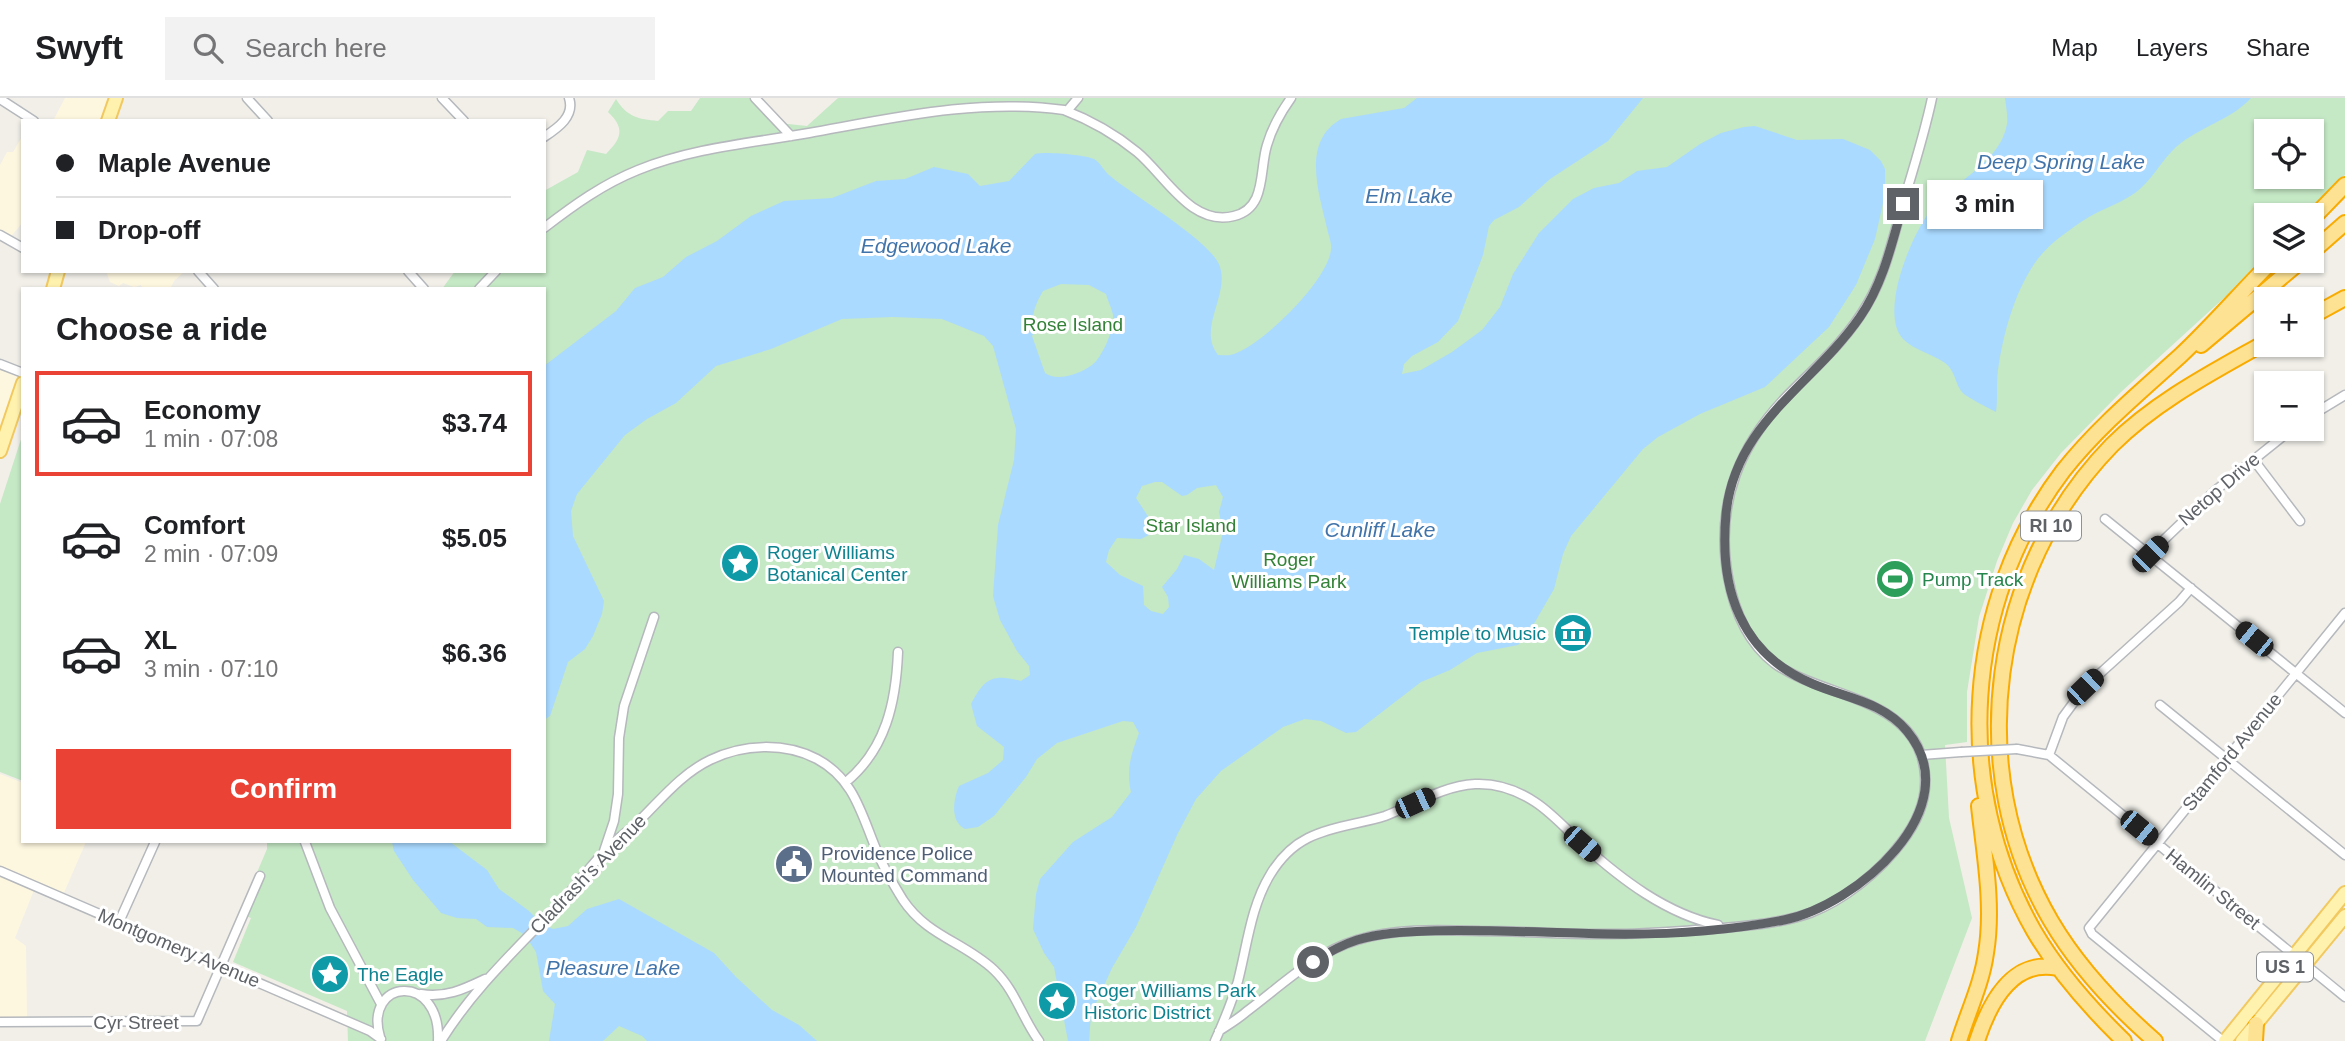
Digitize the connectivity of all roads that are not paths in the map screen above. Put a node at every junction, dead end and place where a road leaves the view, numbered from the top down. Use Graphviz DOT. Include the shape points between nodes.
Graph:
graph roads {
  1 [pos="116,98"];
  2 [pos="247,98"];
  3 [pos="442,98"];
  4 [pos="569,98"];
  5 [pos="755,98"];
  6 [pos="1078,98"];
  7 [pos="1291,98"];
  8 [pos="1932,98"];
  9 [pos="0,99"];
  10 [pos="1067,111"];
  11 [pos="31,119"];
  12 [pos="109,119"];
  13 [pos="266,119"];
  14 [pos="462,119"];
  15 [pos="546,136"];
  16 [pos="792,136"];
  17 [pos="2345,185"];
  18 [pos="2324,207"];
  19 [pos="2345,223"];
  20 [pos="546,228"];
  21 [pos="0,235"];
  22 [pos="2324,241"];
  23 [pos="21,247"];
  24 [pos="200,273"];
  25 [pos="410,273"];
  26 [pos="494,273"];
  27 [pos="2260,273"];
  28 [pos="2287,273"];
  29 [pos="212,287"];
  30 [pos="422,287"];
  31 [pos="481,287"];
  32 [pos="2345,298"];
  33 [pos="2324,309"];
  34 [pos="2254,349"];
  35 [pos="0,364"];
  36 [pos="21,372"];
  37 [pos="21,389"];
  38 [pos="2345,395"];
  39 [pos="2324,408"];
  40 [pos="2113,417"];
  41 [pos="2276,441"];
  42 [pos="0,451"];
  43 [pos="2253,459"];
  44 [pos="2105,519"];
  45 [pos="2300,521"];
  46 [pos="2150,554"];
  47 [pos="2191,588"];
  48 [pos="2345,613"];
  49 [pos="654,617"];
  50 [pos="898,652"];
  51 [pos="2296,673"];
  52 [pos="2160,705"];
  53 [pos="2345,713"];
  54 [pos="1980,754"];
  55 [pos="1921,755"];
  56 [pos="2049,755"];
  57 [pos="2227,758"];
  58 [pos="846,782"];
  59 [pos="155,843"];
  60 [pos="305,843"];
  61 [pos="2157,843"];
  62 [pos="604,851"];
  63 [pos="2345,855"];
  64 [pos="0,871"];
  65 [pos="260,876"];
  66 [pos="2345,893"];
  67 [pos="2345,916"];
  68 [pos="119,922"];
  69 [pos="1731,927"];
  70 [pos="2294,956"];
  71 [pos="2305,964"];
  72 [pos="220,965"];
  73 [pos="2058,968"];
  74 [pos="488,977"];
  75 [pos="410,991"];
  76 [pos="2345,997"];
  77 [pos="380,1008"];
  78 [pos="0,1022"];
  79 [pos="2256,1024"];
  80 [pos="358,1026"];
  81 [pos="1219,1031"];
  82 [pos="382,1040"];
  83 [pos="440,1041"];
  84 [pos="1039,1041"];
  85 [pos="1215,1041"];
  86 [pos="1959,1041"];
  87 [pos="1977,1041"];
  88 [pos="2124,1041"];
  89 [pos="2155,1041"];
  90 [pos="2224,1041"];
  91 [pos="2242,1041"];
  92 [pos="2255,1041"];
  1 -- 12 [label="main road"];
  2 -- 13 [label="street"];
  3 -- 14 [label="street"];
  4 -- 15 [label="street" via="568,115"];
  5 -- 16 [label="street"];
  6 -- 10 [label="street"];
  7 -- 10 [label="street" via="1268,142 1256,200 1246,211 1226,217 1194,208 1138,152"];
  8 -- 55 [label="street" via="1877,288 1853,326 1762,425 1746,449 1729,492 1725,529 1735,607 1760,650 1798,677 1884,712 1907,732"];
  9 -- 11 [label="street"];
  10 -- 16 [label="street" via="1020,100 968,99"];
  16 -- 20 [label="street" via="650,165 597,190"];
  17 -- 18 [label="highway"];
  19 -- 22 [label="highway"];
  21 -- 23 [label="street"];
  24 -- 29 [label="street"];
  25 -- 30 [label="street"];
  26 -- 31 [label="street"];
  27 -- 40 [label="highway"];
  28 -- 40 [label="highway, RI 10"];
  32 -- 33 [label="highway"];
  34 -- 89 [label="highway, RI 10" via="2164,403 2090,470 2059,513 2034,560 2015,610 2003,663 1998,715 2001,769 2027,872 2068,947 2112,1000"];
  35 -- 36 [label="street"];
  37 -- 42 [label="main road"];
  38 -- 39 [label="street"];
  40 -- 54 [label="highway, RI 10" via="2052,487 2008,569 1983,659"];
  41 -- 43 [label="street, Netop Drive"];
  43 -- 45 [label="street"];
  43 -- 46 [label="street, Netop Drive"];
  44 -- 46 [label="street"];
  46 -- 47 [label="street"];
  47 -- 51 [label="street"];
  47 -- 56 [label="street" via="2085,687 2063,718"];
  48 -- 51 [label="street, Stamford Avenue"];
  49 -- 62 [label="street" via="624,706 618,794"];
  50 -- 58 [label="street" via="896,690 887,723 869,758"];
  51 -- 53 [label="street"];
  51 -- 57 [label="street, Stamford Avenue"];
  52 -- 57 [label="street"];
  54 -- 73 [label="highway, RI 10" via="1987,808 2003,864 2025,914"];
  54 -- 86 [label="highway" via="1988,942"];
  55 -- 56 [label="street, bridge" via="2017,749"];
  55 -- 69 [label="street" via="1925,783 1917,817 1899,846 1875,871 1816,910"];
  56 -- 61 [label="street, Hamlin Street"];
  57 -- 61 [label="street, Stamford Avenue"];
  57 -- 63 [label="street"];
  58 -- 62 [label="street, Cladrash's Avenue" via="824,764 794,750 769,747 730,752 691,772"];
  58 -- 84 [label="street, Cladrash's Avenue" via="905,903 930,930 976,955 1001,977"];
  59 -- 68 [label="street"];
  60 -- 77 [label="street" via="330,908"];
  61 -- 70 [label="street, Hamlin Street"];
  61 -- 90 [label="street, Stamford Avenue" via="2089,928"];
  62 -- 74 [label="street, Cladrash's Avenue"];
  64 -- 68 [label="street, Montgomery Avenue"];
  65 -- 72 [label="street, Cyr Street"];
  66 -- 70 [label="main road, US 1"];
  67 -- 71 [label="main road, US 1"];
  68 -- 72 [label="street, Montgomery Avenue"];
  69 -- 81 [label="street" via="1612,934 1441,931 1369,937 1324,955"];
  69 -- 81 [label="street" via="1707,922 1647,895 1526,796 1508,788 1464,785 1383,816 1315,835 1288,853 1260,895 1232,1002"];
  70 -- 71 [label="street, Hamlin Street"];
  70 -- 90 [label="main road, US 1"];
  71 -- 76 [label="street, Hamlin Street"];
  71 -- 79 [label="main road, US 1"];
  72 -- 78 [label="street, Cyr Street" via="197,1021"];
  72 -- 80 [label="street, Montgomery Avenue"];
  73 -- 87 [label="highway" via="2030,968 2008,982 1990,1008"];
  73 -- 88 [label="highway, RI 10"];
  74 -- 75 [label="street, Cladrash's Avenue" via="447,994"];
  74 -- 83 [label="street, Cladrash's Avenue"];
  75 -- 77 [label="street" via="394,993"];
  75 -- 83 [label="street" via="432,1006"];
  77 -- 80 [label="street" via="370,1022"];
  77 -- 82 [label="street" via="377,1024"];
  79 -- 91 [label="main road, US 1"];
  79 -- 92 [label="highway"];
  80 -- 82 [label="street, Montgomery Avenue"];
  81 -- 85 [label="street"];
}
